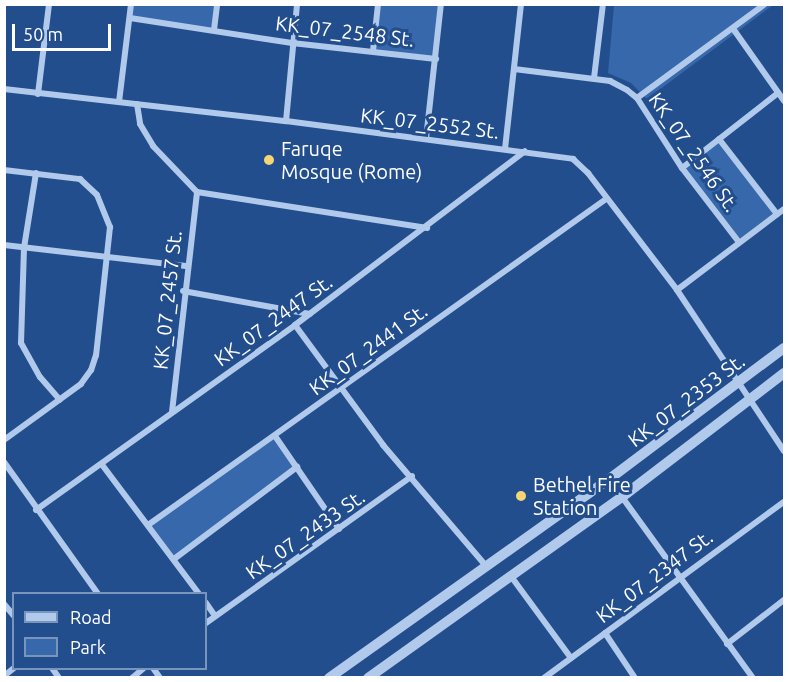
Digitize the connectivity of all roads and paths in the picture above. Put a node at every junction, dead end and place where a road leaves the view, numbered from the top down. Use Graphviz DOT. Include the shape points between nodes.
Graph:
graph roads {
  1 [pos="49,4"];
  2 [pos="131,4"];
  3 [pos="217,4"];
  4 [pos="297,4"];
  5 [pos="378,4"];
  6 [pos="441,4"];
  7 [pos="521,4"];
  8 [pos="603,4"];
  9 [pos="765,4"];
  10 [pos="130,18"];
  11 [pos="214,30"];
  12 [pos="734,30"];
  13 [pos="292,43"];
  14 [pos="373,51"];
  15 [pos="436,59"];
  16 [pos="514,69"];
  17 [pos="594,78"];
  18 [pos="4,89"];
  19 [pos="778,93"];
  20 [pos="39,94"];
  21 [pos="637,98"];
  22 [pos="119,102"];
  23 [pos="784,102"];
  24 [pos="137,104"];
  25 [pos="286,121"];
  26 [pos="426,139"];
  27 [pos="719,139"];
  28 [pos="505,149"];
  29 [pos="525,151"];
  30 [pos="682,168"];
  31 [pos="4,170"];
  32 [pos="36,173"];
  33 [pos="197,192"];
  34 [pos="606,199"];
  35 [pos="784,208"];
  36 [pos="777,214"];
  37 [pos="427,228"];
  38 [pos="738,241"];
  39 [pos="4,245"];
  40 [pos="24,248"];
  41 [pos="106,259"];
  42 [pos="186,266"];
  43 [pos="676,290"];
  44 [pos="183,291"];
  45 [pos="310,314"];
  46 [pos="295,325"];
  47 [pos="784,348"];
  48 [pos="784,373"];
  49 [pos="741,383"];
  50 [pos="340,389"];
  51 [pos="751,397"];
  52 [pos="60,400"];
  53 [pos="172,412"];
  54 [pos="275,436"];
  55 [pos="4,440"];
  56 [pos="784,451"];
  57 [pos="4,462"];
  58 [pos="103,466"];
  59 [pos="297,467"];
  60 [pos="412,476"];
  61 [pos="622,497"];
  62 [pos="784,502"];
  63 [pos="36,510"];
  64 [pos="148,525"];
  65 [pos="339,529"];
  66 [pos="515,544"];
  67 [pos="174,559"];
  68 [pos="527,562"];
  69 [pos="485,565"];
  70 [pos="509,574"];
  71 [pos="680,575"];
  72 [pos="97,592"];
  73 [pos="198,592"];
  74 [pos="784,600"];
  75 [pos="207,604"];
  76 [pos="215,616"];
  77 [pos="207,622"];
  78 [pos="605,633"];
  79 [pos="727,644"];
  80 [pos="571,658"];
  81 [pos="329,678"];
  82 [pos="368,678"];
  83 [pos="544,678"];
  84 [pos="635,678"];
  85 [pos="753,678"];
  1 -- 20 [label="street"];
  2 -- 10 [label="street"];
  3 -- 11 [label="street"];
  4 -- 13 [label="street"];
  5 -- 14 [label="street"];
  6 -- 15 [label="street"];
  7 -- 16 [label="street"];
  8 -- 17 [label="street"];
  9 -- 12 [label="street"];
  10 -- 11 [label="street, KK_07_2548 St."];
  10 -- 22 [label="street"];
  11 -- 13 [label="street, KK_07_2548 St."];
  12 -- 19 [label="street"];
  12 -- 21 [label="street"];
  13 -- 14 [label="street, KK_07_2548 St."];
  13 -- 25 [label="street"];
  14 -- 15 [label="street, KK_07_2548 St."];
  15 -- 26 [label="street"];
  16 -- 17 [label="street, KK_07_2546 St."];
  16 -- 28 [label="street"];
  17 -- 21 [label="street, KK_07_2546 St." via="609,81"];
  18 -- 20 [label="street, KK_07_2552 St."];
  19 -- 23 [label="street"];
  19 -- 27 [label="street"];
  20 -- 22 [label="street, KK_07_2552 St."];
  21 -- 30 [label="street, KK_07_2546 St."];
  22 -- 24 [label="street, KK_07_2552 St."];
  24 -- 25 [label="street, KK_07_2552 St."];
  24 -- 33 [label="street" via="140,123 153,146"];
  25 -- 26 [label="street, KK_07_2552 St."];
  26 -- 28 [label="street, KK_07_2552 St."];
  27 -- 30 [label="street"];
  27 -- 36 [label="street"];
  28 -- 29 [label="street, KK_07_2552 St."];
  29 -- 34 [label="street, KK_07_2552 St." via="573,159"];
  29 -- 37 [label="street, KK_07_2447 St."];
  30 -- 38 [label="street, KK_07_2546 St."];
  31 -- 32 [label="street"];
  32 -- 40 [label="street"];
  32 -- 41 [label="street" via="88,183 105,209 110,227"];
  33 -- 37 [label="street"];
  33 -- 42 [label="street, KK_07_2457 St."];
  34 -- 43 [label="street, KK_07_2552 St."];
  34 -- 50 [label="street, KK_07_2441 St."];
  35 -- 36 [label="street"];
  36 -- 38 [label="street"];
  37 -- 45 [label="street, KK_07_2447 St."];
  38 -- 43 [label="street"];
  39 -- 40 [label="street"];
  40 -- 41 [label="street"];
  40 -- 52 [label="street" via="21,343 40,377"];
  41 -- 42 [label="street"];
  41 -- 52 [label="street" via="96,355 81,384"];
  42 -- 44 [label="street, KK_07_2457 St."];
  43 -- 49 [label="street, KK_07_2552 St."];
  44 -- 45 [label="street"];
  44 -- 53 [label="street, KK_07_2457 St."];
  45 -- 46 [label="street, KK_07_2447 St."];
  46 -- 50 [label="street"];
  46 -- 53 [label="street, KK_07_2447 St."];
  47 -- 49 [label="street, KK_07_2353 St."];
  48 -- 51 [label="street, KK_07_2353 St."];
  49 -- 51 [label="street, KK_07_2552 St."];
  49 -- 66 [label="street, KK_07_2353 St."];
  50 -- 54 [label="street, KK_07_2441 St."];
  50 -- 60 [label="street"];
  51 -- 56 [label="street, KK_07_2552 St."];
  51 -- 61 [label="street, KK_07_2353 St."];
  52 -- 55 [label="street"];
  53 -- 58 [label="street, KK_07_2447 St."];
  54 -- 59 [label="street"];
  54 -- 64 [label="street, KK_07_2441 St."];
  57 -- 63 [label="street"];
  58 -- 63 [label="street, KK_07_2447 St."];
  58 -- 64 [label="street"];
  59 -- 65 [label="street"];
  59 -- 67 [label="street"];
  60 -- 65 [label="street, KK_07_2433 St."];
  60 -- 69 [label="street"];
  61 -- 68 [label="street, KK_07_2353 St."];
  61 -- 71 [label="street"];
  62 -- 71 [label="street, KK_07_2347 St."];
  63 -- 72 [label="street"];
  64 -- 67 [label="street"];
  65 -- 76 [label="street, KK_07_2433 St."];
  66 -- 68 [label="street"];
  66 -- 69 [label="street, KK_07_2353 St."];
  67 -- 73 [label="street"];
  68 -- 70 [label="street, KK_07_2353 St."];
  69 -- 81 [label="street, KK_07_2353 St."];
  70 -- 80 [label="street"];
  70 -- 82 [label="street, KK_07_2353 St."];
  71 -- 78 [label="street, KK_07_2347 St."];
  71 -- 79 [label="street"];
  74 -- 79 [label="street"];
  75 -- 76 [label="street"];
  76 -- 77 [label="street, KK_07_2433 St."];
  78 -- 80 [label="street, KK_07_2347 St."];
  78 -- 84 [label="street"];
  79 -- 85 [label="street"];
  80 -- 83 [label="street, KK_07_2347 St."];
}
